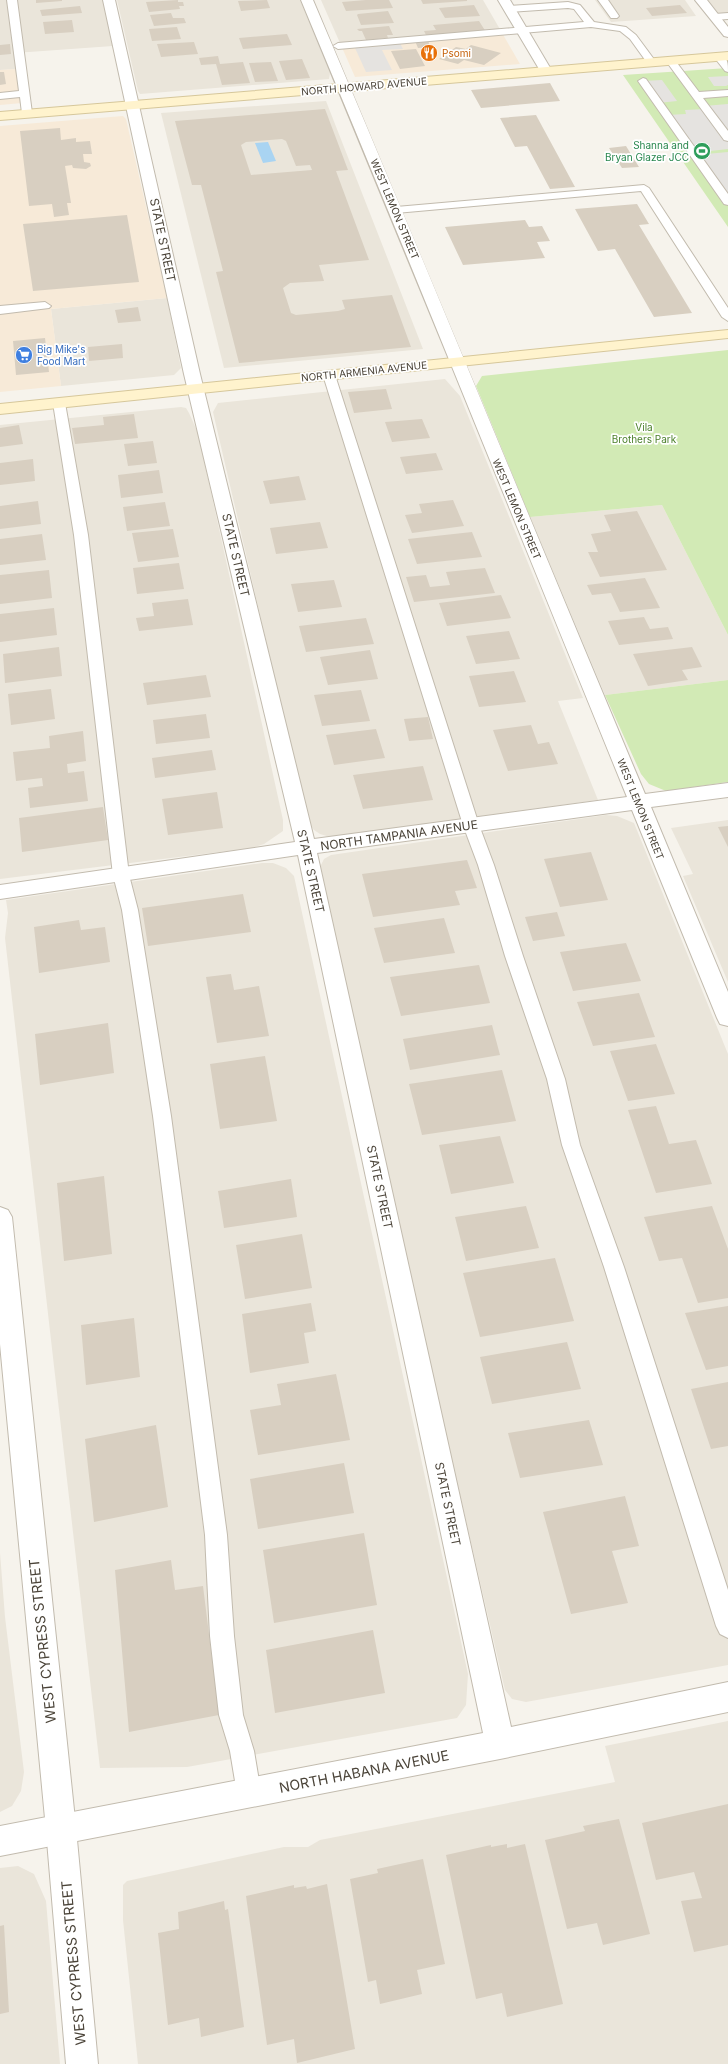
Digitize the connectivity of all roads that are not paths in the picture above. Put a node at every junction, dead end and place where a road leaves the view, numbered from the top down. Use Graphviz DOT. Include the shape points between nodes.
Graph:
graph roads {
  1 [pos="12,0"];
  2 [pos="109,0"];
  3 [pos="307,0"];
  4 [pos="603,0"];
  5 [pos="701,0"];
  6 [pos="506,5"];
  7 [pos="614,16"];
  8 [pos="728,16"];
  9 [pos="715,17"];
  10 [pos="591,24"];
  11 [pos="521,30"];
  12 [pos="728,34"];
  13 [pos="338,46"];
  14 [pos="723,57"];
  15 [pos="671,61"];
  16 [pos="651,62"];
  17 [pos="728,69"];
  18 [pos="546,71"];
  19 [pos="643,81"];
  20 [pos="343,88"];
  21 [pos="728,93"];
  22 [pos="25,94"];
  23 [pos="0,96"];
  24 [pos="699,99"];
  25 [pos="728,101"];
  26 [pos="134,105"];
  27 [pos="27,113"];
  28 [pos="0,116"];
  29 [pos="728,138"];
  30 [pos="728,202"];
  31 [pos="396,210"];
  32 [pos="45,306"];
  33 [pos="0,310"];
  34 [pos="728,317"];
  35 [pos="728,334"];
  36 [pos="456,362"];
  37 [pos="329,375"];
  38 [pos="196,389"];
  39 [pos="59,403"];
  40 [pos="0,409"];
  41 [pos="728,790"];
  42 [pos="639,802"];
  43 [pos="471,825"];
  44 [pos="306,847"];
  45 [pos="122,875"];
  46 [pos="0,892"];
  47 [pos="728,1018"];
  48 [pos="0,1217"];
  49 [pos="728,1626"];
  50 [pos="728,1697"];
  51 [pos="500,1744"];
  52 [pos="249,1793"];
  53 [pos="61,1829"];
  54 [pos="0,1841"];
  55 [pos="82,2064"];
  1 -- 22 [label="lane"];
  2 -- 26 [label="street, STATE STREET"];
  3 -- 20 [label="street, WEST LEMON STREET"];
  4 -- 7 [label="lane"];
  5 -- 9 [label="street"];
  6 -- 10 [label="lane" via="577,7"];
  6 -- 11 [label="street"];
  8 -- 9 [label="lane"];
  9 -- 12 [label="street"];
  10 -- 11 [label="lane"];
  10 -- 16 [label="lane" via="623,29 633,37"];
  11 -- 13 [label="lane"];
  11 -- 18 [label="street"];
  14 -- 15 [label="main road, NORTH HOWARD AVENUE"];
  14 -- 17 [label="lane"];
  15 -- 16 [label="main road, NORTH HOWARD AVENUE"];
  15 -- 24 [label="lane"];
  16 -- 18 [label="main road, NORTH HOWARD AVENUE"];
  18 -- 20 [label="main road, NORTH HOWARD AVENUE"];
  19 -- 30 [label="lane"];
  20 -- 26 [label="main road, NORTH HOWARD AVENUE"];
  20 -- 31 [label="street, WEST LEMON STREET"];
  21 -- 24 [label="lane"];
  22 -- 23 [label="lane"];
  22 -- 27 [label="lane"];
  24 -- 25 [label="lane"];
  24 -- 29 [label="lane"];
  26 -- 27 [label="main road, NORTH HOWARD AVENUE"];
  26 -- 38 [label="street, STATE STREET"];
  27 -- 28 [label="main road, NORTH HOWARD AVENUE"];
  31 -- 34 [label="lane" via="644,188"];
  31 -- 36 [label="street, WEST LEMON STREET"];
  32 -- 33 [label="lane"];
  35 -- 36 [label="main road, NORTH ARMENIA AVENUE"];
  36 -- 37 [label="main road, NORTH ARMENIA AVENUE"];
  36 -- 42 [label="street, WEST LEMON STREET"];
  37 -- 38 [label="main road, NORTH ARMENIA AVENUE"];
  37 -- 43 [label="lane"];
  38 -- 39 [label="main road, NORTH ARMENIA AVENUE"];
  38 -- 44 [label="street, STATE STREET"];
  39 -- 40 [label="main road, NORTH ARMENIA AVENUE"];
  39 -- 45 [label="lane" via="81,535"];
  41 -- 42 [label="street, NORTH TAMPANIA AVENUE"];
  42 -- 43 [label="street, NORTH TAMPANIA AVENUE"];
  42 -- 47 [label="street, WEST LEMON STREET"];
  43 -- 44 [label="street, NORTH TAMPANIA AVENUE"];
  43 -- 49 [label="lane" via="556,1079 571,1145 614,1267"];
  44 -- 45 [label="street, NORTH TAMPANIA AVENUE"];
  44 -- 51 [label="street, STATE STREET"];
  45 -- 46 [label="street, NORTH TAMPANIA AVENUE"];
  45 -- 52 [label="lane" via="133,925 162,1116 216,1535 222,1636 232,1715 242,1751"];
  48 -- 53 [label="street, WEST CYPRESS STREET"];
  50 -- 51 [label="street, NORTH HABANA AVENUE"];
  51 -- 52 [label="street, NORTH HABANA AVENUE"];
  52 -- 53 [label="street, NORTH HABANA AVENUE"];
  53 -- 54 [label="street, NORTH HABANA AVENUE"];
  53 -- 55 [label="street, WEST CYPRESS STREET"];
}
